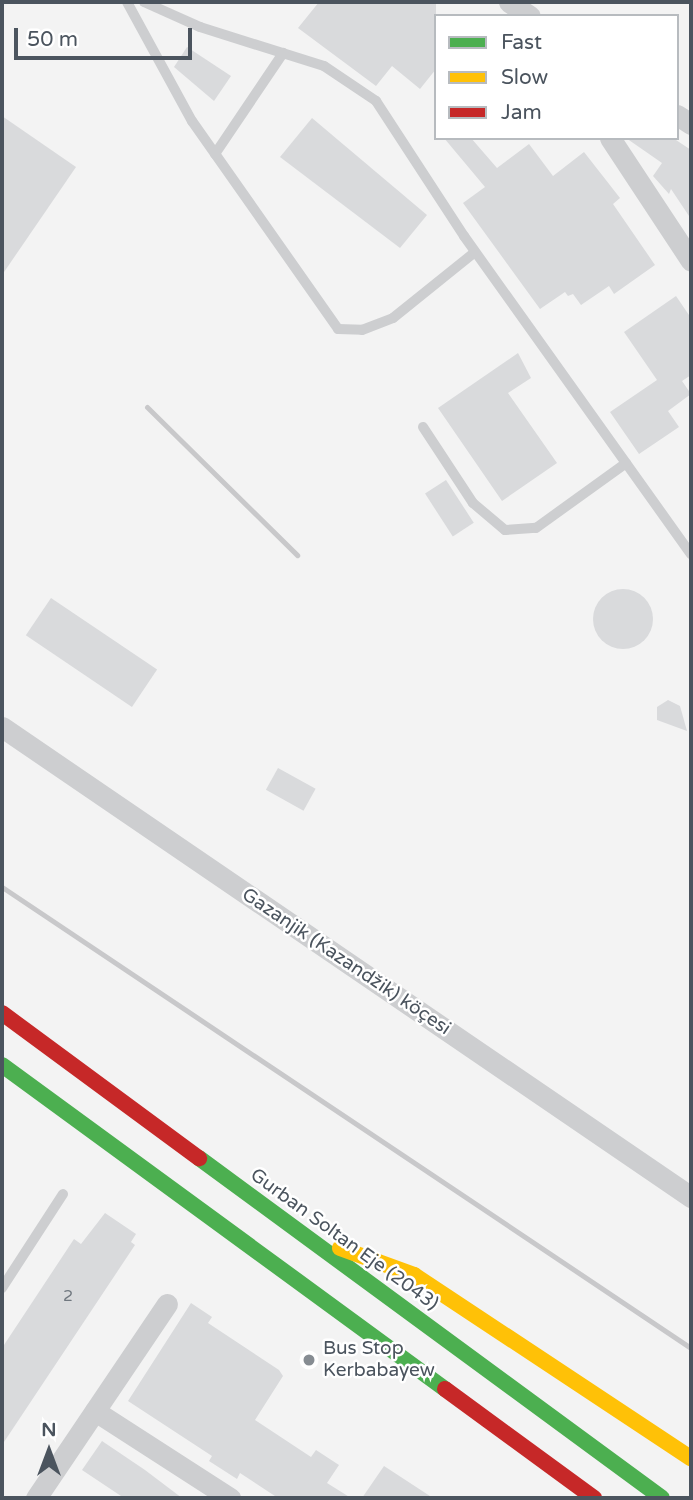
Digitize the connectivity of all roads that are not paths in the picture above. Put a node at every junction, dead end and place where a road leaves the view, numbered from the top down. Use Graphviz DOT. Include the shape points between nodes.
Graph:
graph roads {
  1 [pos="127,2"];
  2 [pos="144,2"];
  3 [pos="509,2"];
  4 [pos="527,14"];
  5 [pos="283,53"];
  6 [pos="611,140"];
  7 [pos="215,154"];
  8 [pos="475,252"];
  9 [pos="691,261"];
  10 [pos="423,427"];
  11 [pos="626,463"];
  12 [pos="691,554"];
  13 [pos="2,727"];
  14 [pos="2,1013"];
  15 [pos="2,1065"];
  16 [pos="62,1194"];
  17 [pos="691,1197"];
  18 [pos="300,1234"];
  19 [pos="2,1288"];
  20 [pos="167,1304"];
  21 [pos="95,1410"];
  22 [pos="691,1458"];
  23 [pos="36,1498"];
  24 [pos="230,1498"];
  25 [pos="594,1498"];
  26 [pos="662,1498"];
  1 -- 7 [label="lane"];
  2 -- 5 [label="lane" via="200,27"];
  3 -- 4 [label="street"];
  5 -- 7 [label="lane"];
  5 -- 8 [label="lane" via="324,66 376,101"];
  6 -- 9 [label="street"];
  7 -- 8 [label="lane" via="338,329 362,330 393,318"];
  8 -- 11 [label="lane"];
  10 -- 11 [label="lane" via="473,503 505,530 536,528"];
  11 -- 12 [label="lane"];
  13 -- 17 [label="street, Gazanjik (Kazandžik) köçesi"];
  14 -- 18 [label="highway, Gurban Soltan Eje (2043)"];
  15 -- 25 [label="highway"];
  16 -- 19 [label="lane"];
  18 -- 22 [label="highway" via="414,1275"];
  18 -- 26 [label="highway, Gurban Soltan Eje (2043)"];
  20 -- 21 [label="street"];
  21 -- 23 [label="street"];
  21 -- 24 [label="street"];
}
